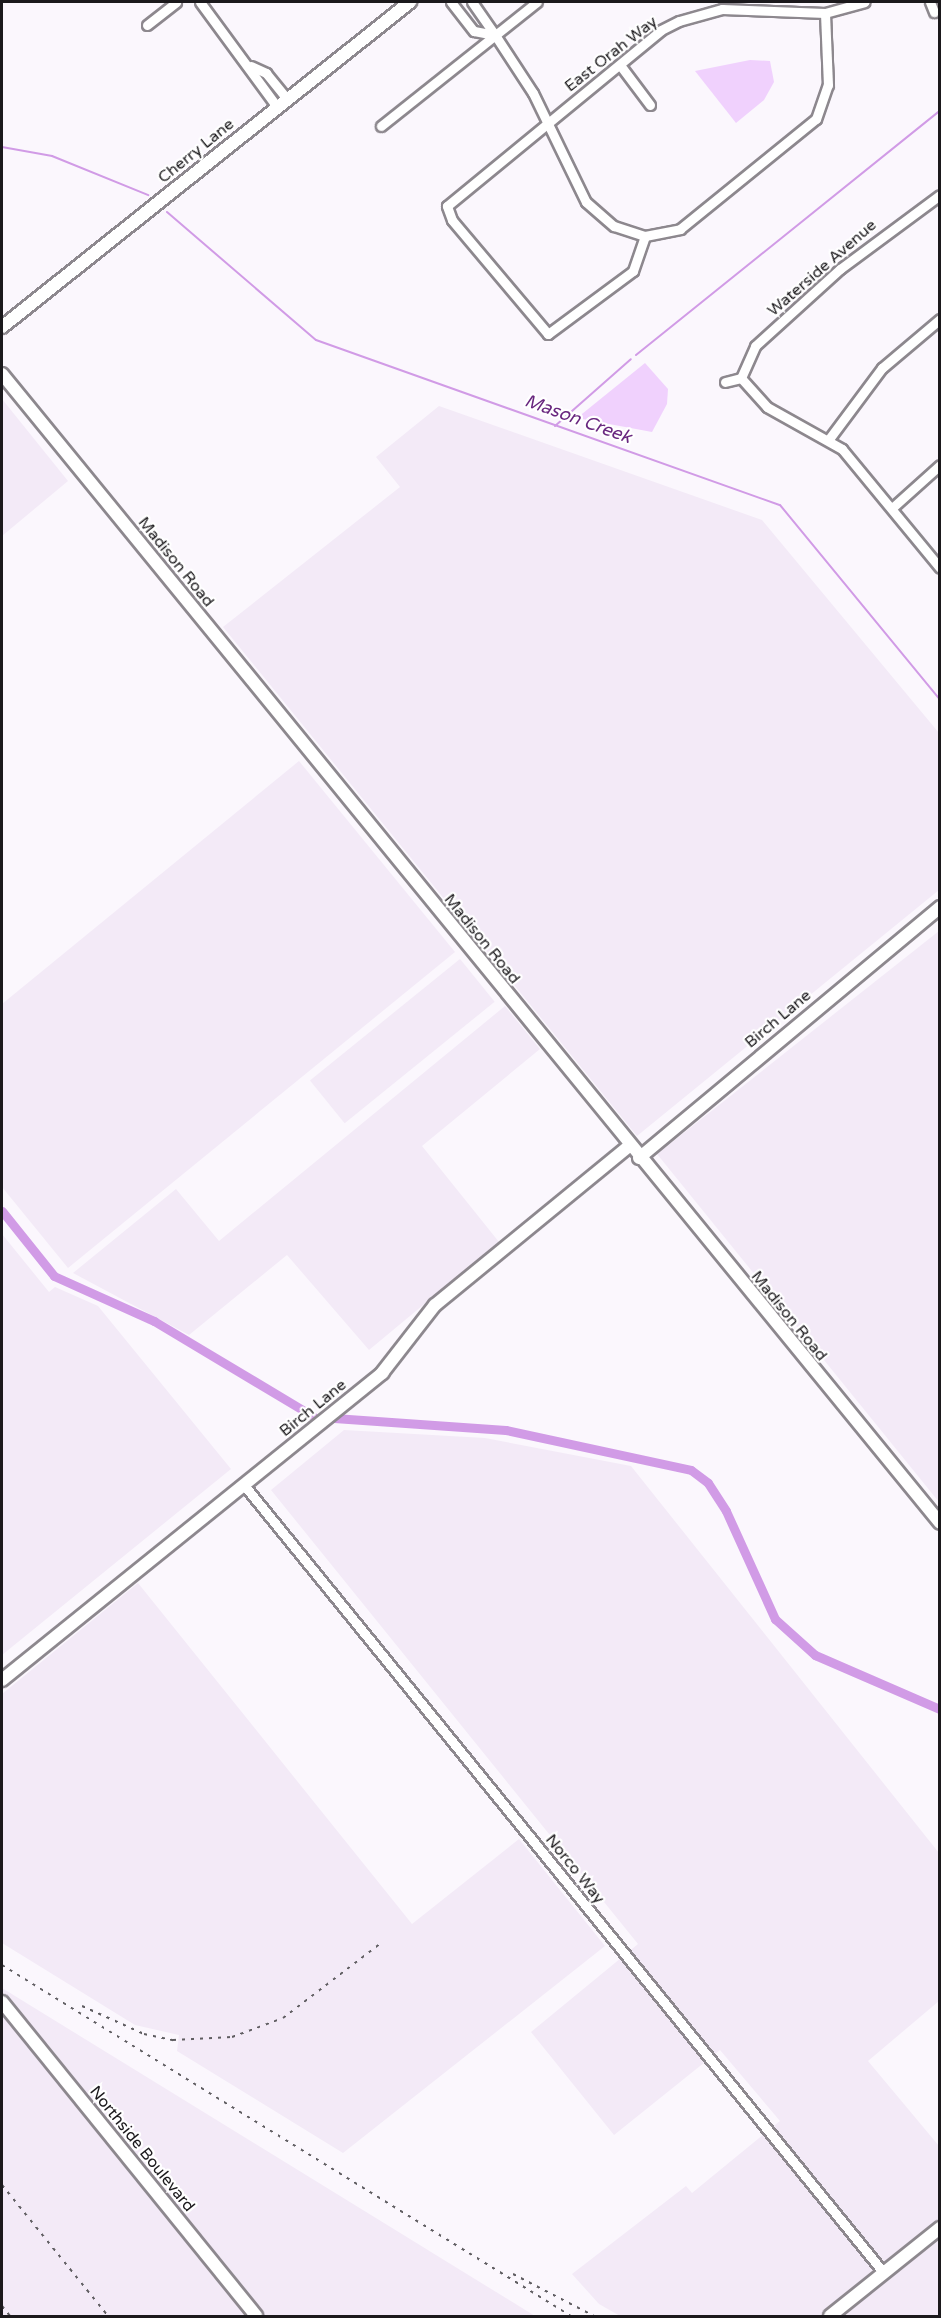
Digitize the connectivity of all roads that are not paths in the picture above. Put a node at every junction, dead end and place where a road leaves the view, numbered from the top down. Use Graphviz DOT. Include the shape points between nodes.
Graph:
graph roads {
  1 [pos="176,2"];
  2 [pos="200,2"];
  3 [pos="410,2"];
  4 [pos="451,2"];
  5 [pos="472,2"];
  6 [pos="537,2"];
  7 [pos="865,2"];
  8 [pos="930,2"];
  9 [pos="776,5"];
  10 [pos="934,12"];
  11 [pos="825,13"];
  12 [pos="147,25"];
  13 [pos="495,35"];
  14 [pos="620,65"];
  15 [pos="282,103"];
  16 [pos="650,105"];
  17 [pos="547,124"];
  18 [pos="381,126"];
  19 [pos="939,195"];
  20 [pos="645,236"];
  21 [pos="939,319"];
  22 [pos="2,327"];
  23 [pos="2,374"];
  24 [pos="741,378"];
  25 [pos="725,382"];
  26 [pos="830,439"];
  27 [pos="939,465"];
  28 [pos="892,508"];
  29 [pos="939,568"];
  30 [pos="939,907"];
  31 [pos="629,1146"];
  32 [pos="639,1158"];
  33 [pos="244,1485"];
  34 [pos="939,1523"];
  35 [pos="2,1680"];
  36 [pos="2,2001"];
  37 [pos="939,2228"];
  38 [pos="884,2273"];
  39 [pos="256,2316"];
  40 [pos="830,2316"];
  1 -- 12 [label="street"];
  2 -- 15 [label="street" via="251,66 266,73"];
  3 -- 15 [label="street, Cherry Lane"];
  4 -- 13 [label="street" via="474,31"];
  5 -- 13 [label="street"];
  6 -- 13 [label="street"];
  7 -- 11 [label="street, East Orah Way"];
  8 -- 10 [label="street"];
  9 -- 11 [label="street, East Orah Way"];
  9 -- 14 [label="street, East Orah Way" via="698,14 661,30"];
  11 -- 20 [label="street" via="828,85 816,119 680,229"];
  13 -- 17 [label="street"];
  13 -- 18 [label="street"];
  14 -- 16 [label="street"];
  14 -- 17 [label="street, East Orah Way"];
  15 -- 22 [label="street, Cherry Lane"];
  17 -- 20 [label="street" via="586,202 607,222"];
  17 -- 20 [label="street, East Orah Way" via="451,201 447,211 548,334 633,271"];
  19 -- 24 [label="street, Waterside Avenue" via="840,269 756,346"];
  21 -- 26 [label="street" via="882,368"];
  23 -- 31 [label="street, Madison Road"];
  24 -- 25 [label="street"];
  24 -- 26 [label="street" via="767,407"];
  26 -- 28 [label="street"];
  27 -- 28 [label="street"];
  28 -- 29 [label="street"];
  30 -- 32 [label="street, Birch Lane"];
  31 -- 32 [label="street, Madison Road"];
  31 -- 33 [label="street, Birch Lane" via="435,1305 392,1364"];
  32 -- 34 [label="street, Madison Road"];
  33 -- 35 [label="street, Birch Lane"];
  33 -- 38 [label="street, Norco Way"];
  36 -- 39 [label="street, Northside Boulevard"];
  37 -- 38 [label="street"];
  38 -- 40 [label="street"];
}
